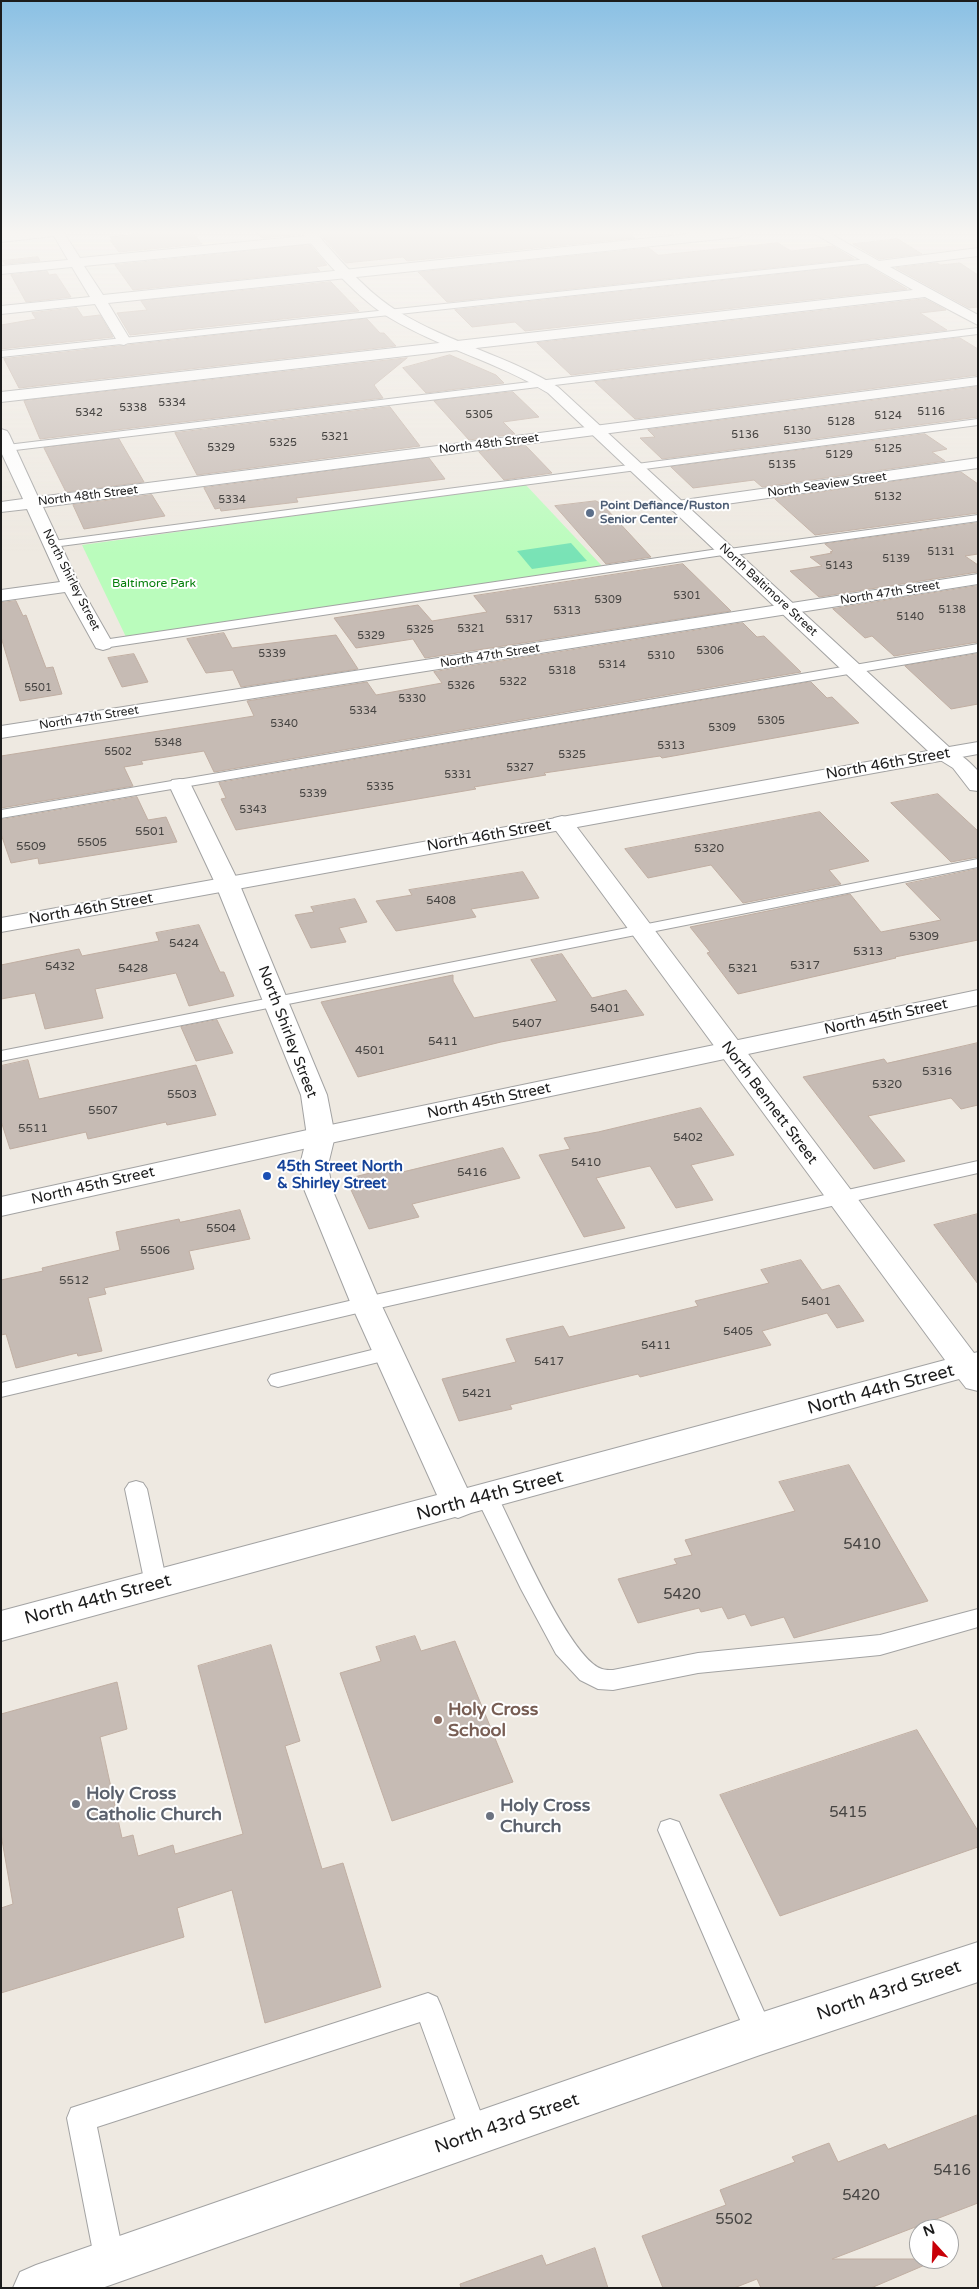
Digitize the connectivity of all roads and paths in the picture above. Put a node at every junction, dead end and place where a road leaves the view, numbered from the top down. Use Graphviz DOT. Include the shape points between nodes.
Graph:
graph roads {
  1 [pos="124,340"];
  2 [pos="450,340"];
  3 [pos="508,340"];
  4 [pos="904,340"];
  5 [pos="462,345"];
  6 [pos="1,354"];
  7 [pos="978,381"];
  8 [pos="543,383"];
  9 [pos="1,397"];
  10 [pos="978,422"];
  11 [pos="597,430"];
  12 [pos="4,441"];
  13 [pos="978,463"];
  14 [pos="635,466"];
  15 [pos="31,503"];
  16 [pos="677,506"];
  17 [pos="1,507"];
  18 [pos="978,518"];
  19 [pos="53,544"];
  20 [pos="726,552"];
  21 [pos="978,579"];
  22 [pos="71,586"];
  23 [pos="1,596"];
  24 [pos="788,609"];
  25 [pos="103,644"];
  26 [pos="978,648"];
  27 [pos="853,669"];
  28 [pos="1,732"];
  29 [pos="978,748"];
  30 [pos="944,754"];
  31 [pos="973,781"];
  32 [pos="180,785"];
  33 [pos="1,814"];
  34 [pos="562,823"];
  35 [pos="978,863"];
  36 [pos="227,883"];
  37 [pos="1,925"];
  38 [pos="641,930"];
  39 [pos="978,998"];
  40 [pos="276,1002"];
  41 [pos="730,1051"];
  42 [pos="1,1056"];
  43 [pos="320,1136"];
  44 [pos="978,1167"];
  45 [pos="841,1199"];
  46 [pos="1,1207"];
  47 [pos="366,1304"];
  48 [pos="388,1353"];
  49 [pos="974,1370"];
  50 [pos="278,1380"];
  51 [pos="1,1390"];
  52 [pos="136,1489"];
  53 [pos="472,1501"];
  54 [pos="156,1584"];
  55 [pos="978,1618"];
  56 [pos="1,1626"];
  57 [pos="670,1830"];
  58 [pos="978,1962"];
  59 [pos="760,2034"];
  60 [pos="475,2134"];
  61 [pos="110,2262"];
  62 [pos="36,2288"];
  1 -- 6 [label="lane"];
  2 -- 5 [label="street, North Baltimore Street"];
  3 -- 5 [label="street"];
  4 -- 8 [label="lane"];
  5 -- 8 [label="street, North Baltimore Street"];
  5 -- 9 [label="street"];
  7 -- 11 [label="street, North 48th Street"];
  8 -- 11 [label="street, North Baltimore Street"];
  8 -- 12 [label="lane"];
  10 -- 14 [label="lane"];
  11 -- 14 [label="street, North Baltimore Street"];
  11 -- 15 [label="street, North 48th Street"];
  12 -- 15 [label="street, North Shirley Street"];
  13 -- 16 [label="street, North Seaview Street"];
  14 -- 16 [label="street, North Baltimore Street"];
  14 -- 19 [label="lane"];
  15 -- 17 [label="street, North 48th Street"];
  15 -- 19 [label="street, North Shirley Street"];
  16 -- 20 [label="street, North Baltimore Street"];
  18 -- 20 [label="lane"];
  19 -- 22 [label="street, North Shirley Street"];
  20 -- 24 [label="street, North Baltimore Street"];
  20 -- 25 [label="lane"];
  21 -- 24 [label="street, North 47th Street"];
  22 -- 23 [label="street"];
  22 -- 25 [label="street, North Shirley Street"];
  24 -- 27 [label="street, North Baltimore Street"];
  24 -- 28 [label="street, North 47th Street"];
  26 -- 27 [label="lane"];
  27 -- 30 [label="street, North Baltimore Street"];
  27 -- 32 [label="lane"];
  29 -- 30 [label="street, North 46th Street"];
  30 -- 31 [label="street, North Baltimore Street" via="960,764"];
  30 -- 34 [label="street, North 46th Street"];
  32 -- 33 [label="lane"];
  32 -- 36 [label="street, North Shirley Street"];
  34 -- 36 [label="street, North 46th Street"];
  34 -- 38 [label="street, North Bennett Street"];
  35 -- 38 [label="lane"];
  36 -- 37 [label="street, North 46th Street"];
  36 -- 40 [label="street, North Shirley Street"];
  38 -- 40 [label="lane"];
  38 -- 41 [label="street, North Bennett Street"];
  39 -- 41 [label="street, North 45th Street"];
  40 -- 42 [label="lane"];
  40 -- 43 [label="street, North Shirley Street" via="314,1095"];
  41 -- 43 [label="street, North 45th Street"];
  41 -- 45 [label="street, North Bennett Street"];
  43 -- 46 [label="street, North 45th Street"];
  43 -- 47 [label="street, North Shirley Street" via="314,1166 318,1189"];
  44 -- 45 [label="lane"];
  45 -- 47 [label="lane"];
  45 -- 49 [label="street, North Bennett Street"];
  47 -- 48 [label="street, North Shirley Street"];
  47 -- 51 [label="lane"];
  48 -- 50 [label="lane"];
  48 -- 53 [label="street, North Shirley Street"];
  49 -- 53 [label="street, North 44th Street"];
  52 -- 54 [label="lane"];
  53 -- 54 [label="street, North 44th Street"];
  53 -- 55 [label="lane" via="532,1589 574,1661 602,1680 698,1664 880,1645"];
  54 -- 56 [label="street, North 44th Street"];
  57 -- 59 [label="lane"];
  58 -- 59 [label="street, North 43rd Street"];
  59 -- 60 [label="street, North 43rd Street"];
  60 -- 61 [label="street, North 43rd Street"];
  60 -- 61 [label="lane" via="428,2006 81,2118"];
  61 -- 62 [label="street, North 43rd Street"];
}
